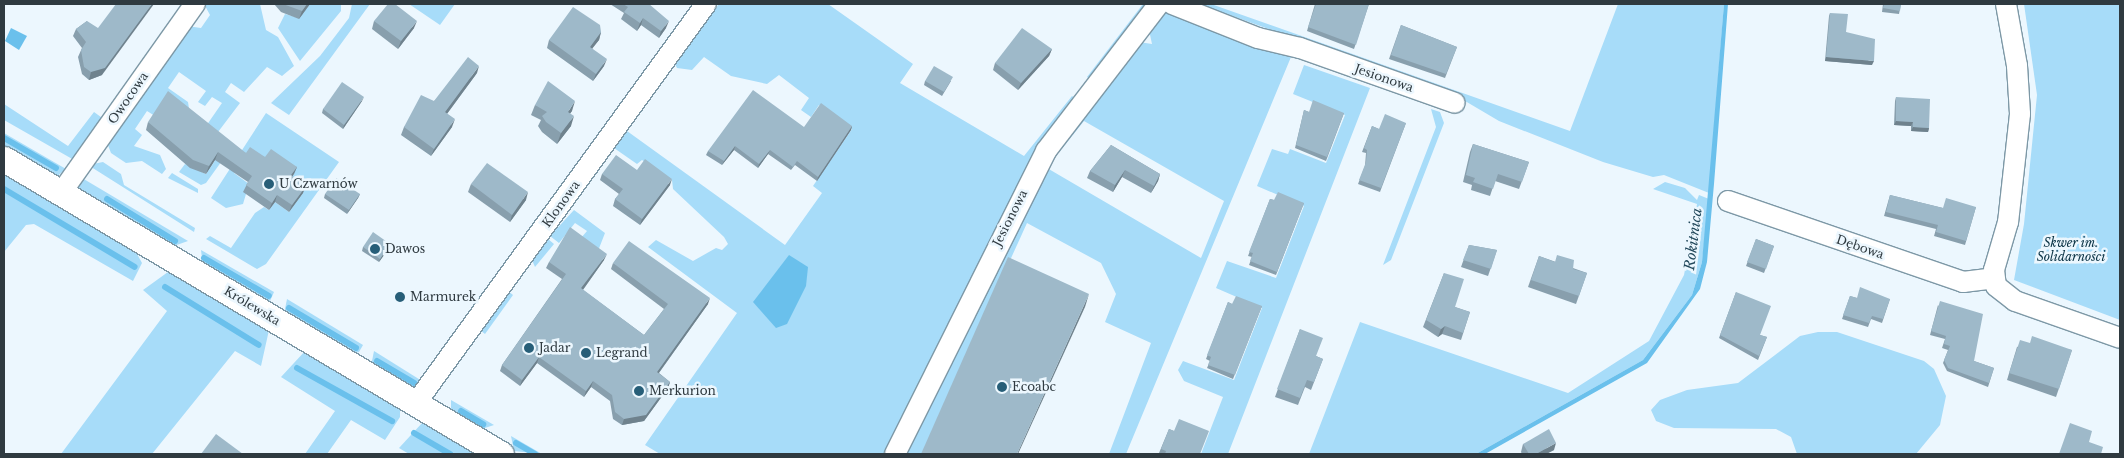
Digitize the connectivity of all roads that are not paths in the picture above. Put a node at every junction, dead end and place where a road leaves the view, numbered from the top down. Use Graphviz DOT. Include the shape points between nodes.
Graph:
graph roads {
  1 [pos="195,4"];
  2 [pos="706,4"];
  3 [pos="1159,4"];
  4 [pos="1172,4"];
  5 [pos="2006,4"];
  6 [pos="1455,103"];
  7 [pos="4,159"];
  8 [pos="61,193"];
  9 [pos="1728,201"];
  10 [pos="1994,278"];
  11 [pos="2120,338"];
  12 [pos="416,403"];
  13 [pos="500,454"];
  14 [pos="895,454"];
  1 -- 8 [label="street, Owocowa"];
  2 -- 12 [label="street, Klonowa"];
  3 -- 14 [label="street, Jesionowa" via="1042,159"];
  4 -- 6 [label="street, Jesionowa" via="1258,38 1300,48"];
  5 -- 10 [label="street" via="2017,66 2020,114 2008,222"];
  7 -- 8 [label="main road, Królewska"];
  8 -- 12 [label="main road, Królewska"];
  9 -- 10 [label="street, Dębowa" via="1963,282"];
  10 -- 11 [label="street" via="2009,298"];
  12 -- 13 [label="main road, Królewska"];
}
